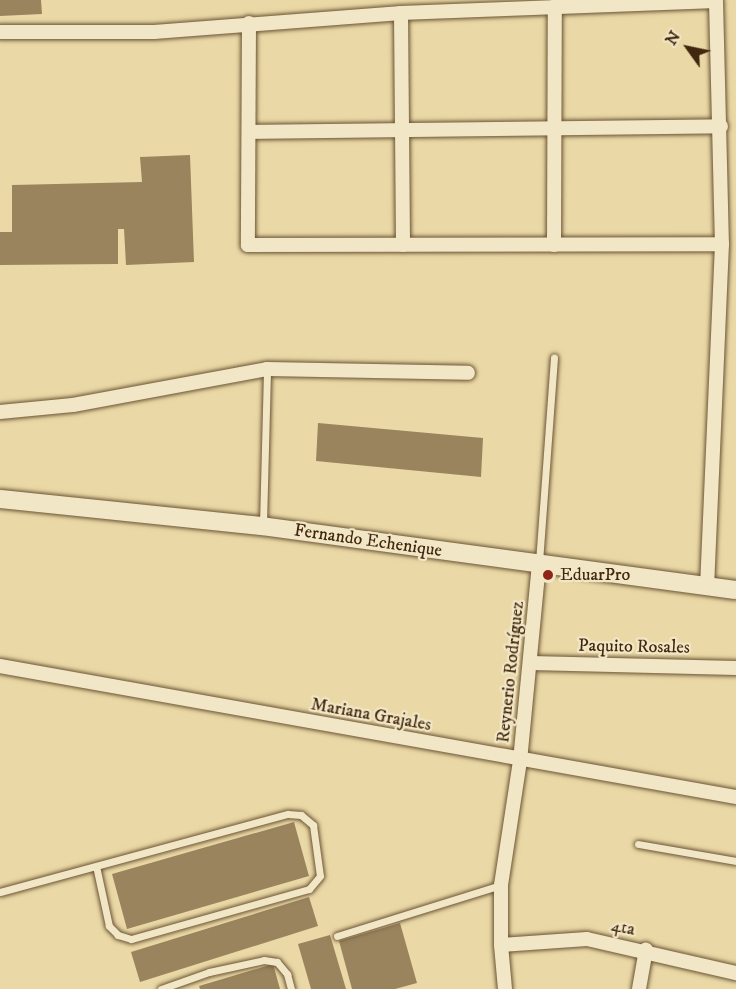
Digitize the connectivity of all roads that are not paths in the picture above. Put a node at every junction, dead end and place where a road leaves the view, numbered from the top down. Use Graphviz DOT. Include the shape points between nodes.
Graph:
graph roads {
  1 [pos="555,6"];
  2 [pos="401,13"];
  3 [pos="249,22"];
  4 [pos="0,32"];
  5 [pos="721,126"];
  6 [pos="555,129"];
  7 [pos="401,131"];
  8 [pos="250,132"];
  9 [pos="722,244"];
  10 [pos="403,245"];
  11 [pos="554,245"];
  12 [pos="554,358"];
  13 [pos="267,369"];
  14 [pos="468,373"];
  15 [pos="0,412"];
  16 [pos="0,499"];
  17 [pos="262,526"];
  18 [pos="539,564"];
  19 [pos="707,586"];
  20 [pos="736,590"];
  21 [pos="531,663"];
  22 [pos="0,666"];
  23 [pos="736,668"];
  24 [pos="520,761"];
  25 [pos="736,797"];
  26 [pos="638,844"];
  27 [pos="736,861"];
  28 [pos="96,866"];
  29 [pos="501,885"];
  30 [pos="0,892"];
  31 [pos="337,936"];
  32 [pos="501,945"];
  33 [pos="646,950"];
  34 [pos="736,973"];
  35 [pos="181,986"];
  36 [pos="161,989"];
  37 [pos="291,989"];
  38 [pos="505,989"];
  39 [pos="639,989"];
  1 -- 2 [label="street"];
  1 -- 5 [label="street" via="716,1"];
  1 -- 6 [label="street"];
  2 -- 3 [label="street"];
  2 -- 7 [label="street"];
  3 -- 4 [label="street" via="154,32"];
  3 -- 8 [label="street"];
  5 -- 6 [label="street"];
  5 -- 9 [label="street"];
  6 -- 7 [label="street"];
  6 -- 11 [label="street"];
  7 -- 8 [label="street"];
  7 -- 10 [label="street"];
  8 -- 10 [label="street" via="248,245"];
  9 -- 11 [label="street"];
  9 -- 19 [label="street"];
  10 -- 11 [label="street"];
  12 -- 18 [label="lane, Reynerio Rodríguez"];
  13 -- 14 [label="street"];
  13 -- 15 [label="street" via="73,405"];
  13 -- 17 [label="lane"];
  16 -- 17 [label="street, Fernando Echenique"];
  17 -- 18 [label="street, Fernando Echenique"];
  18 -- 19 [label="street, Fernando Echenique"];
  18 -- 21 [label="street, Reynerio Rodríguez"];
  19 -- 20 [label="street, Fernando Echenique"];
  21 -- 23 [label="street, Paquito Rosales"];
  21 -- 24 [label="street, Reynerio Rodríguez"];
  22 -- 24 [label="street, Mariana Grajales"];
  24 -- 25 [label="street, Mariana Grajales"];
  24 -- 29 [label="street, Reynerio Rodríguez"];
  26 -- 27 [label="lane"];
  28 -- 28 [label="lane" via="288,814 302,816 313,825 320,876 309,889 131,939 118,935 109,926"];
  28 -- 30 [label="lane"];
  29 -- 31 [label="lane"];
  29 -- 32 [label="street, Reynerio Rodríguez"];
  32 -- 33 [label="street, 4ta" via="587,939"];
  32 -- 38 [label="street, Reynerio Rodríguez"];
  33 -- 34 [label="street, 4ta"];
  33 -- 39 [label="street"];
  35 -- 36 [label="lane"];
  35 -- 37 [label="lane" via="209,972 264,960 277,962 287,974"];
}
